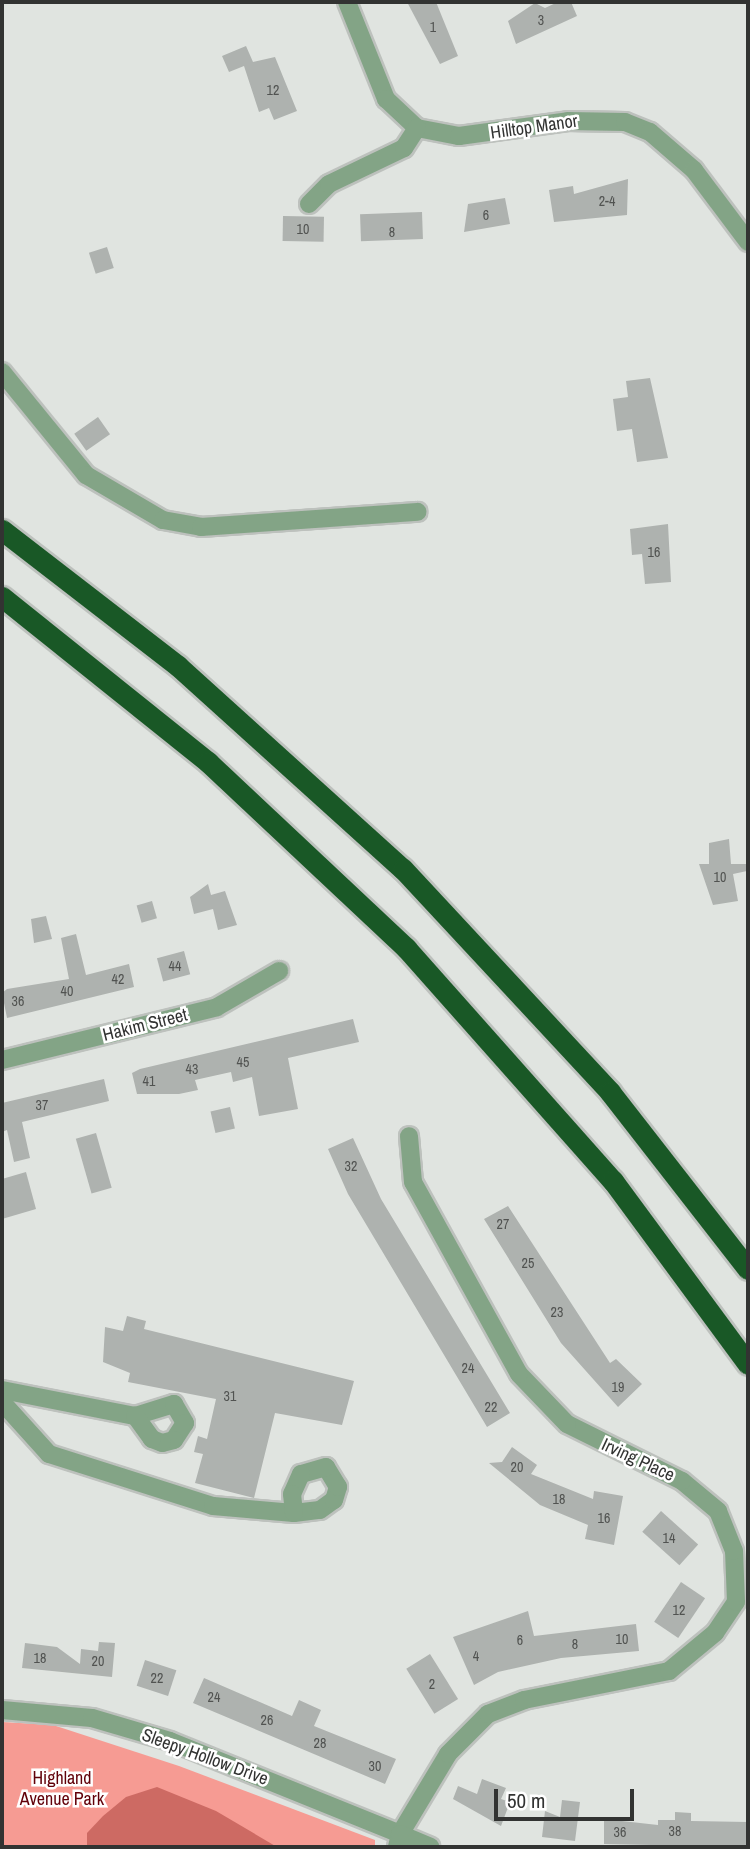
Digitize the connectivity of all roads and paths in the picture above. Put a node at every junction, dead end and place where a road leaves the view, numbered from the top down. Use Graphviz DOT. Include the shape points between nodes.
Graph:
graph roads {
  1 [pos="347,2"];
  2 [pos="417,128"];
  3 [pos="309,204"];
  4 [pos="748,242"];
  5 [pos="2,372"];
  6 [pos="417,512"];
  7 [pos="2,530"];
  8 [pos="2,597"];
  9 [pos="279,971"];
  10 [pos="2,1060"];
  11 [pos="409,1136"];
  12 [pos="748,1269"];
  13 [pos="748,1364"];
  14 [pos="2,1390"];
  15 [pos="2,1402"];
  16 [pos="135,1416"];
  17 [pos="294,1513"];
  18 [pos="2,1710"];
  19 [pos="398,1841"];
  20 [pos="430,1847"];
  1 -- 2 [label="street" via="386,99"];
  2 -- 3 [label="street" via="404,148 329,184"];
  2 -- 4 [label="street, Hilltop Manor" via="458,136 568,121 625,122 650,132 687,163"];
  5 -- 6 [label="street" via="86,475 163,520 201,527"];
  7 -- 12 [label="highway" via="178,666 403,869 602,1082"];
  8 -- 13 [label="highway" via="199,754 406,948 589,1152"];
  9 -- 10 [label="street, Hakim Street" via="217,1007"];
  11 -- 19 [label="street, Irving Place" via="413,1182 519,1374 567,1424 682,1481 718,1511 734,1551 736,1602 715,1633 668,1671 535,1697 488,1714 448,1754"];
  14 -- 16 [label="street"];
  15 -- 17 [label="street" via="49,1454 80,1468 213,1506"];
  18 -- 19 [label="street, Sleepy Hollow Drive" via="92,1718 170,1741"];
  19 -- 20 [label="street, Sleepy Hollow Drive"];
}
